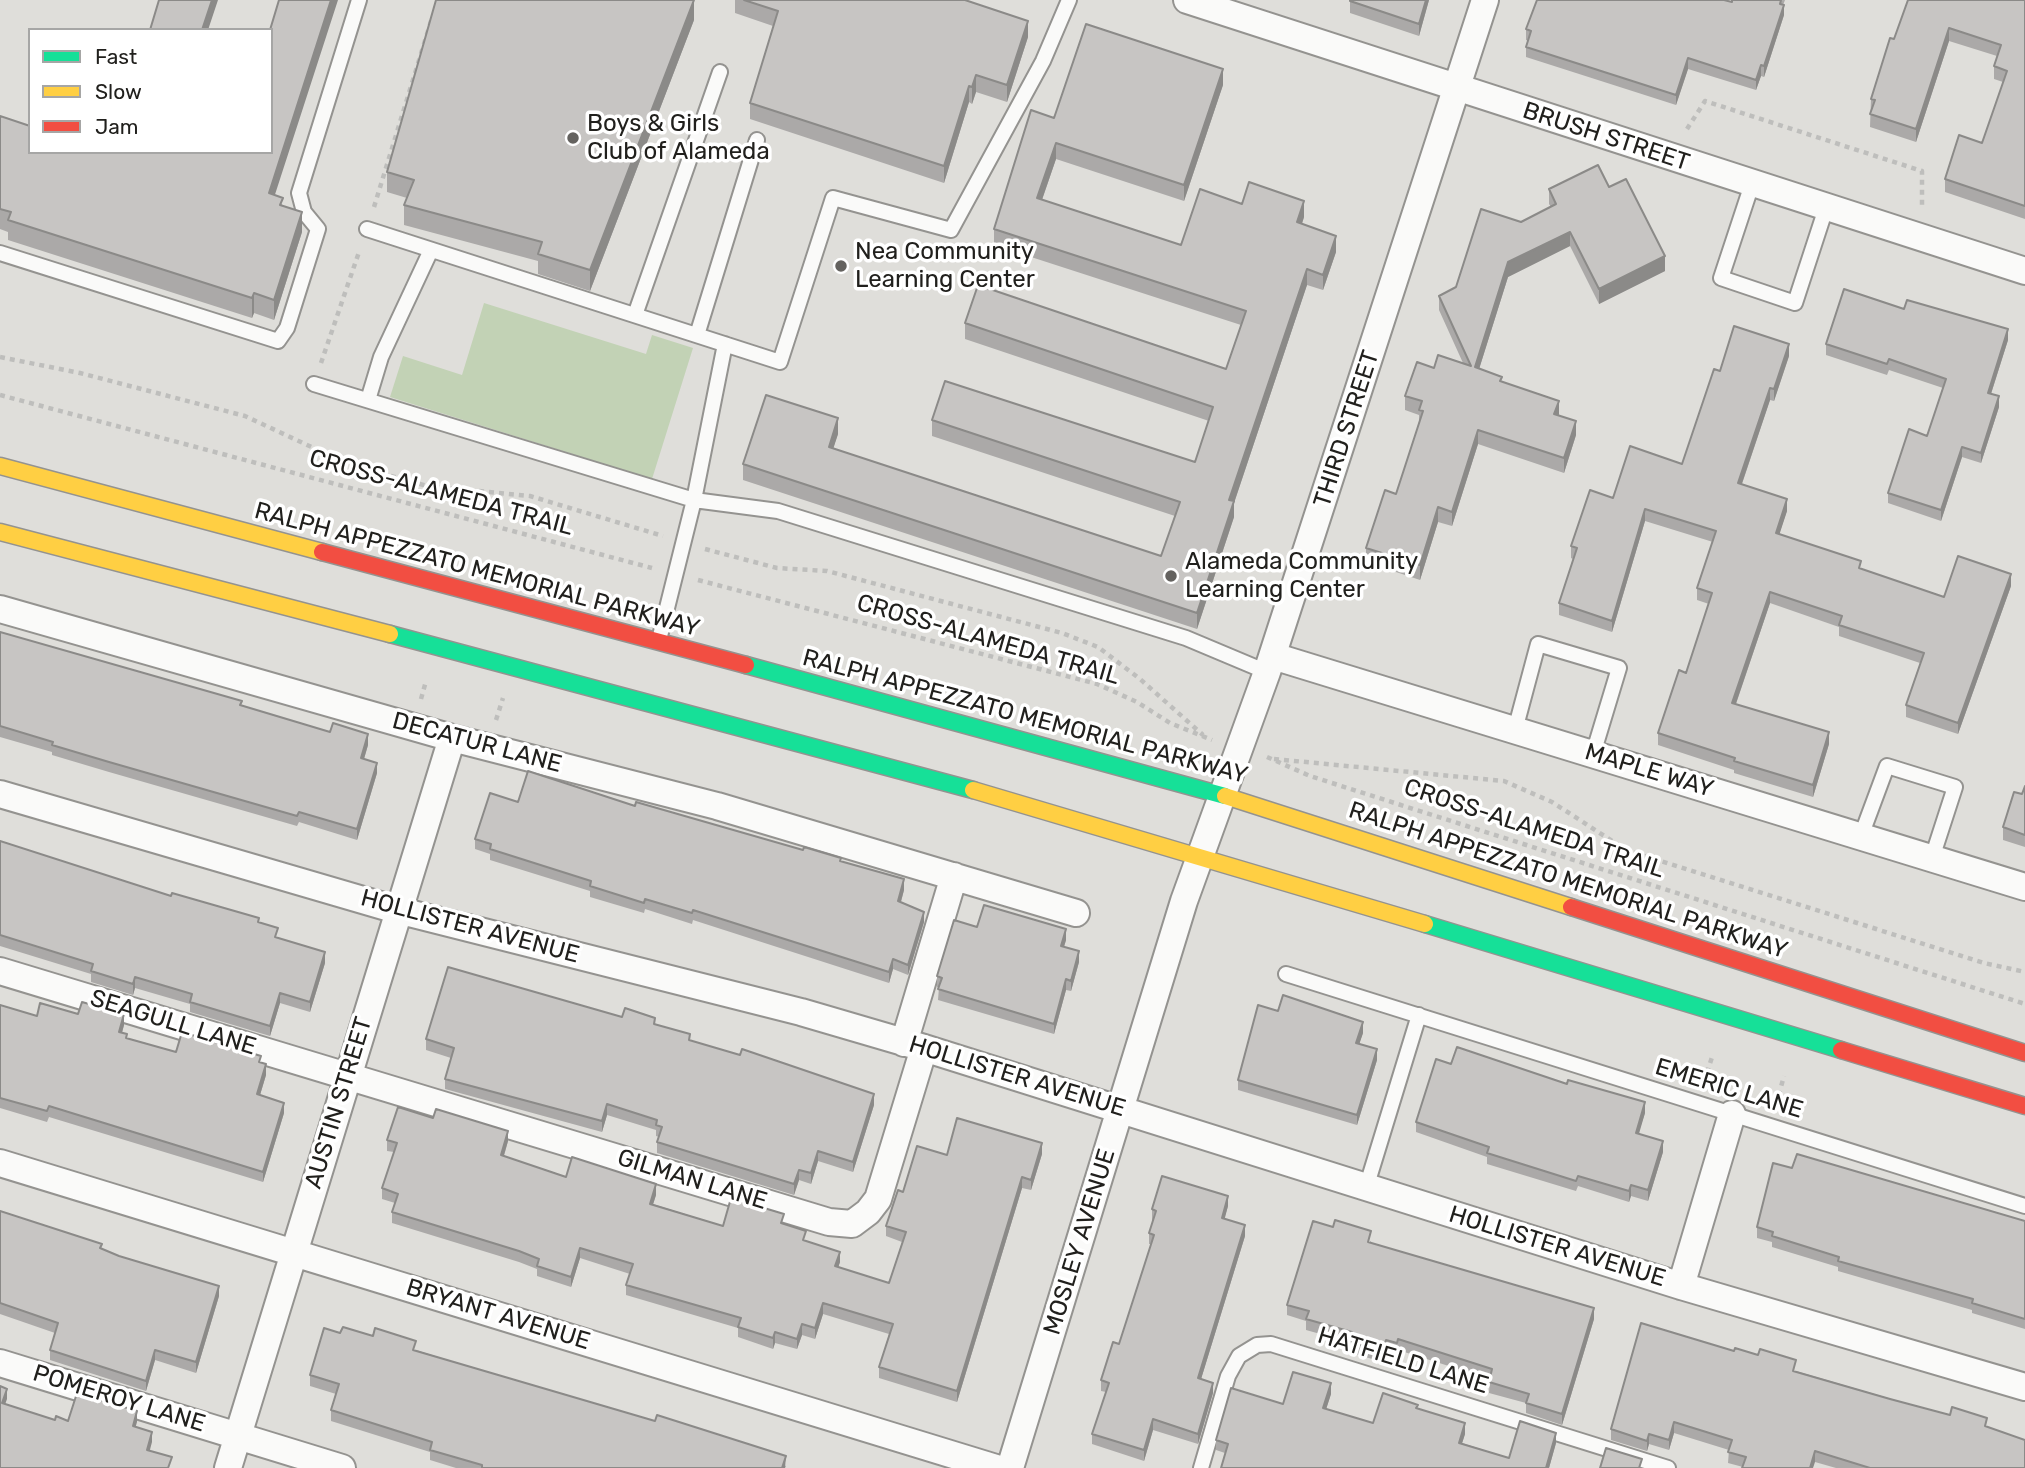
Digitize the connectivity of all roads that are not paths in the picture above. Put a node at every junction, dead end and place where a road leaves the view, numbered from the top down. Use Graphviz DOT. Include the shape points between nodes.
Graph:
graph roads {
  1 [pos="359,0"];
  2 [pos="1069,0"];
  3 [pos="1187,0"];
  4 [pos="1485,0"];
  5 [pos="720,72"];
  6 [pos="1457,89"];
  7 [pos="757,140"];
  8 [pos="1752,184"];
  9 [pos="1826,208"];
  10 [pos="367,229"];
  11 [pos="431,250"];
  12 [pos="0,253"];
  13 [pos="2025,271"];
  14 [pos="635,315"];
  15 [pos="696,335"];
  16 [pos="725,344"];
  17 [pos="314,384"];
  18 [pos="368,400"];
  19 [pos="0,466"];
  20 [pos="694,500"];
  21 [pos="0,532"];
  22 [pos="0,609"];
  23 [pos="659,642"];
  24 [pos="1270,664"];
  25 [pos="1515,730"];
  26 [pos="452,738"];
  27 [pos="1593,754"];
  28 [pos="0,794"];
  29 [pos="1224,794"];
  30 [pos="1861,836"];
  31 [pos="1202,856"];
  32 [pos="1932,858"];
  33 [pos="954,876"];
  34 [pos="2025,887"];
  35 [pos="397,910"];
  36 [pos="1076,913"];
  37 [pos="0,971"];
  38 [pos="1286,974"];
  39 [pos="1419,1015"];
  40 [pos="914,1045"];
  41 [pos="2025,1053"];
  42 [pos="347,1076"];
  43 [pos="2025,1106"];
  44 [pos="1122,1108"];
  45 [pos="1732,1114"];
  46 [pos="0,1163"];
  47 [pos="1366,1188"];
  48 [pos="2025,1206"];
  49 [pos="294,1253"];
  50 [pos="1681,1286"];
  51 [pos="0,1363"];
  52 [pos="2025,1387"];
  53 [pos="238,1436"];
  54 [pos="228,1468"];
  55 [pos="342,1468"];
  56 [pos="996,1468"];
  57 [pos="1010,1468"];
  58 [pos="1202,1468"];
  59 [pos="1668,1468"];
  1 -- 12 [label="lane" via="299,193 304,212 318,229 287,328 278,341"];
  2 -- 16 [label="lane" via="1043,61 951,230 832,198 780,362"];
  3 -- 6 [label="street, BRUSH STREET"];
  4 -- 6 [label="street, THIRD STREET"];
  5 -- 14 [label="lane"];
  6 -- 8 [label="street, BRUSH STREET"];
  6 -- 24 [label="street, THIRD STREET"];
  7 -- 15 [label="lane"];
  8 -- 9 [label="street, BRUSH STREET"];
  8 -- 9 [label="lane" via="1721,278 1795,303"];
  9 -- 13 [label="street, BRUSH STREET"];
  10 -- 11 [label="lane"];
  11 -- 14 [label="lane"];
  11 -- 18 [label="lane" via="381,357"];
  14 -- 15 [label="lane"];
  15 -- 16 [label="lane"];
  16 -- 20 [label="lane"];
  17 -- 18 [label="lane"];
  18 -- 20 [label="lane"];
  19 -- 23 [label="street, RALPH APPEZZATO MEMORIAL PARKWAY"];
  20 -- 23 [label="lane"];
  20 -- 24 [label="lane" via="778,511"];
  21 -- 31 [label="street" via="437,645"];
  22 -- 26 [label="street, DECATUR LANE"];
  23 -- 29 [label="street, RALPH APPEZZATO MEMORIAL PARKWAY"];
  24 -- 25 [label="street, MAPLE WAY"];
  24 -- 29 [label="street, THIRD STREET"];
  25 -- 27 [label="street, MAPLE WAY"];
  25 -- 27 [label="lane" via="1538,644 1619,667"];
  26 -- 33 [label="street, DECATUR LANE" via="717,806"];
  26 -- 35 [label="street, AUSTIN STREET"];
  27 -- 30 [label="street, MAPLE WAY"];
  28 -- 35 [label="street, HOLLISTER AVENUE"];
  29 -- 31 [label="street, THIRD STREET"];
  29 -- 41 [label="street, RALPH APPEZZATO MEMORIAL PARKWAY"];
  30 -- 32 [label="street, MAPLE WAY"];
  30 -- 32 [label="lane" via="1887,766 1955,786"];
  31 -- 43 [label="street"];
  31 -- 44 [label="street, MOSLEY AVENUE" via="1184,901"];
  32 -- 34 [label="street, MAPLE WAY"];
  33 -- 36 [label="street, DECATUR LANE"];
  33 -- 40 [label="street"];
  35 -- 40 [label="street, HOLLISTER AVENUE"];
  35 -- 42 [label="street, AUSTIN STREET"];
  37 -- 42 [label="street, SEAGULL LANE"];
  38 -- 39 [label="lane, EMERIC LANE"];
  39 -- 45 [label="lane, EMERIC LANE"];
  39 -- 47 [label="lane"];
  40 -- 42 [label="street, GILMAN LANE" via="878,1199 852,1224 829,1222"];
  40 -- 44 [label="street, HOLLISTER AVENUE"];
  42 -- 49 [label="street, AUSTIN STREET"];
  44 -- 47 [label="street, HOLLISTER AVENUE"];
  44 -- 57 [label="street, MOSLEY AVENUE"];
  45 -- 48 [label="lane, EMERIC LANE"];
  45 -- 50 [label="street"];
  46 -- 49 [label="street, BRYANT AVENUE"];
  47 -- 50 [label="street, HOLLISTER AVENUE"];
  49 -- 53 [label="street, AUSTIN STREET"];
  49 -- 56 [label="street, BRYANT AVENUE"];
  50 -- 52 [label="street, HOLLISTER AVENUE"];
  51 -- 53 [label="street, POMEROY LANE"];
  53 -- 54 [label="street, AUSTIN STREET"];
  53 -- 55 [label="street, POMEROY LANE"];
  58 -- 59 [label="lane, HATFIELD LANE" via="1228,1376 1239,1356 1257,1345 1271,1344"];
}
